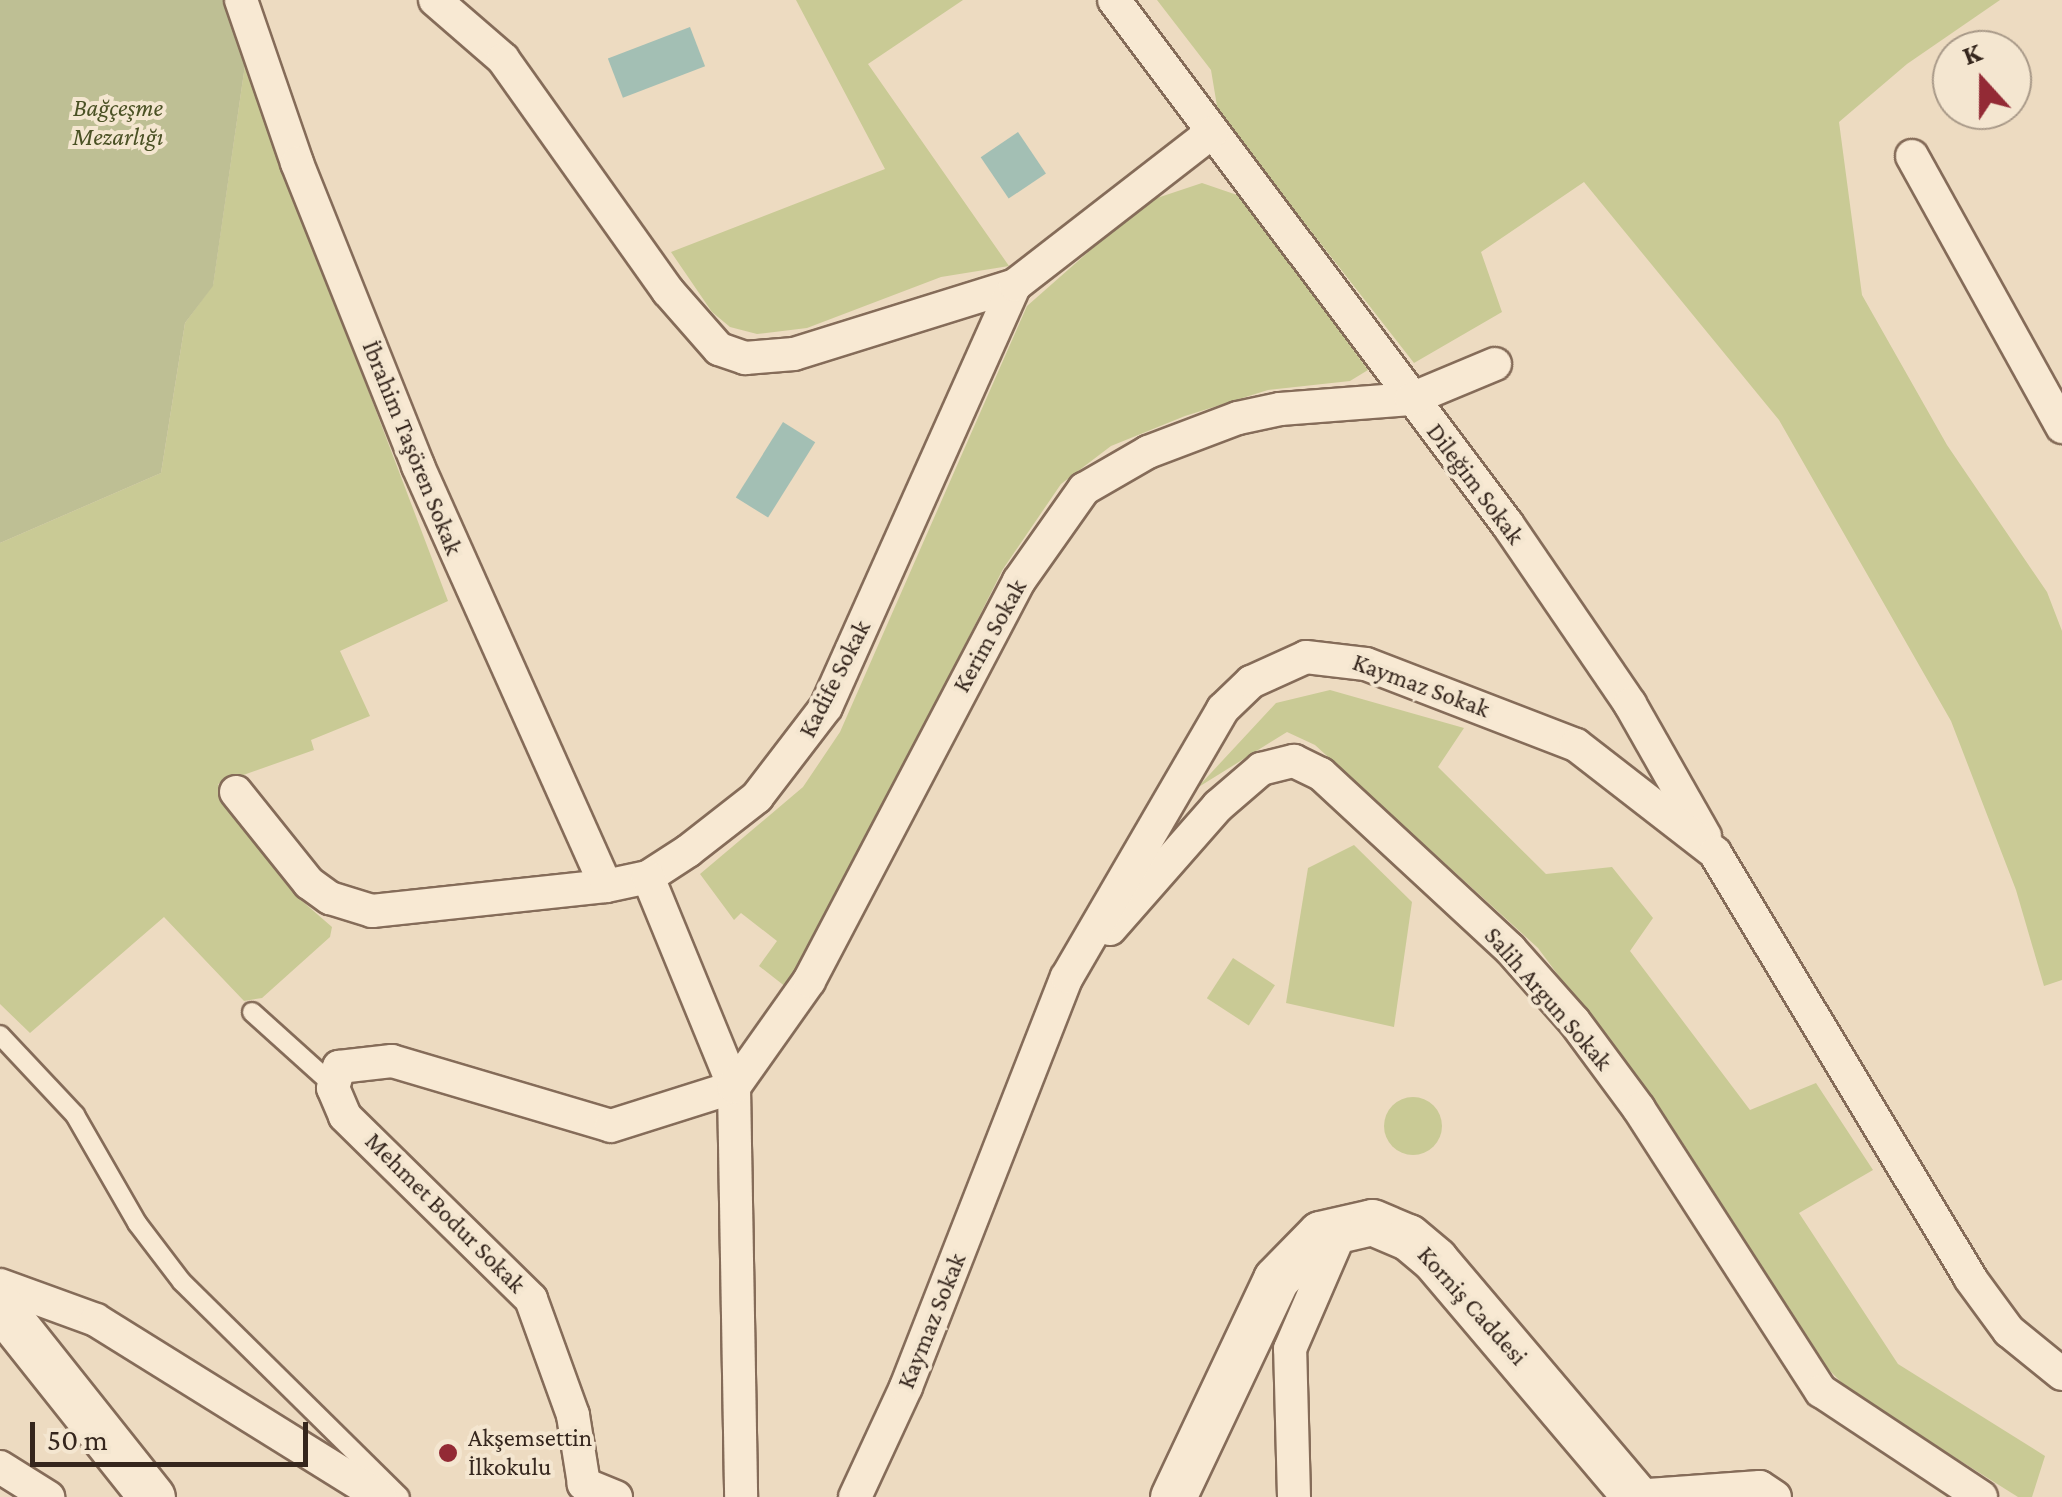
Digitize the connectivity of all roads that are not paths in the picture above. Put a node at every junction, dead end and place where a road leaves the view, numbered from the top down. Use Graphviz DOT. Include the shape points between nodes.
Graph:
graph roads {
  1 [pos="242,0"];
  2 [pos="435,0"];
  3 [pos="1114,0"];
  4 [pos="1212,132"];
  5 [pos="1912,156"];
  6 [pos="1016,285"];
  7 [pos="1495,364"];
  8 [pos="1411,400"];
  9 [pos="2062,427"];
  10 [pos="236,792"];
  11 [pos="1715,853"];
  12 [pos="648,877"];
  13 [pos="606,886"];
  14 [pos="1067,977"];
  15 [pos="252,1012"];
  16 [pos="0,1035"];
  17 [pos="333,1086"];
  18 [pos="734,1088"];
  19 [pos="1344,1224"];
  20 [pos="0,1285"];
  21 [pos="0,1306"];
  22 [pos="2062,1374"];
  23 [pos="10,1479"];
  24 [pos="1635,1496"];
  25 [pos="48,1497"];
  26 [pos="152,1497"];
  27 [pos="380,1497"];
  28 [pos="400,1497"];
  29 [pos="616,1497"];
  30 [pos="742,1497"];
  31 [pos="855,1497"];
  32 [pos="1173,1497"];
  33 [pos="1294,1497"];
  34 [pos="1775,1497"];
  35 [pos="1981,1497"];
  1 -- 13 [label="street, İbrahim Taşören Sokak" via="297,163 418,466"];
  2 -- 6 [label="street" via="503,59 668,291 719,349 745,358 794,354"];
  3 -- 4 [label="street, Dileğim Sokak"];
  4 -- 6 [label="street, Kadife Sokak"];
  4 -- 8 [label="street, Dileğim Sokak"];
  5 -- 9 [label="street"];
  6 -- 12 [label="street, Kadife Sokak" via="826,707 757,796"];
  7 -- 8 [label="street, Kerim Sokak"];
  8 -- 11 [label="street, Dileğim Sokak" via="1508,525 1630,704"];
  8 -- 18 [label="street, Kerim Sokak" via="1238,418 1148,452 1084,489 1020,581 809,981"];
  10 -- 13 [label="street, Kadife Sokak" via="309,883 330,898 372,911"];
  11 -- 14 [label="street, Kaymaz Sokak" via="1576,745 1366,664 1306,657 1251,682 1223,709"];
  11 -- 22 [label="street, Kaymaz Sokak" via="1970,1278 2009,1330"];
  12 -- 13 [label="street, Kadife Sokak"];
  12 -- 18 [label="street"];
  14 -- 31 [label="street, Kaymaz Sokak" via="906,1387"];
  14 -- 35 [label="street, Salih Argun Sokak" via="1243,783 1278,763 1308,766 1510,949 1574,1021 1639,1108 1821,1390"];
  15 -- 17 [label="lane"];
  16 -- 28 [label="lane" via="75,1115 137,1223 182,1282"];
  17 -- 18 [label="street" via="339,1066 392,1061 611,1126"];
  17 -- 29 [label="street, Mehmet Bodur Sokak" via="345,1116 531,1299 562,1380 584,1484"];
  18 -- 30 [label="street"];
  19 -- 24 [label="main road, Korniş Caddesi" via="1390,1226 1435,1260"];
  19 -- 32 [label="main road" via="1320,1234 1276,1279"];
  19 -- 33 [label="street" via="1290,1349"];
  20 -- 27 [label="street" via="84,1313"];
  21 -- 26 [label="main road"];
  23 -- 25 [label="street"];
  24 -- 34 [label="street" via="1760,1487"];
}
